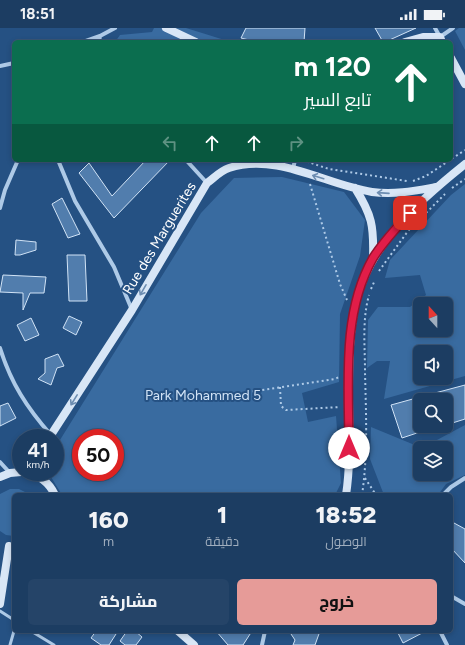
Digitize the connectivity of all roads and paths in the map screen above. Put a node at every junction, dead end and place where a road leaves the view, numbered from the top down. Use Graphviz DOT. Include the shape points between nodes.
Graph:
graph roads {
  1 [pos="115,28"];
  2 [pos="166,28"];
  3 [pos="435,28"];
  4 [pos="453,28"];
  5 [pos="100,36"];
  6 [pos="89,40"];
  7 [pos="99,40"];
  8 [pos="192,40"];
  9 [pos="412,40"];
  10 [pos="441,40"];
  11 [pos="453,62"];
  12 [pos="12,63"];
  13 [pos="0,66"];
  14 [pos="465,84"];
  15 [pos="465,150"];
  16 [pos="453,158"];
  17 [pos="17,162"];
  18 [pos="59,162"];
  19 [pos="188,162"];
  20 [pos="295,162"];
  21 [pos="308,162"];
  22 [pos="447,162"];
  23 [pos="465,164"];
  24 [pos="293,169"];
  25 [pos="309,174"];
  26 [pos="465,179"];
  27 [pos="206,184"];
  28 [pos="436,187"];
  29 [pos="355,188"];
  30 [pos="0,208"];
  31 [pos="373,259"];
  32 [pos="349,296"];
  33 [pos="348,301"];
  34 [pos="346,306"];
  35 [pos="132,310"];
  36 [pos="0,348"];
  37 [pos="342,374"];
  38 [pos="280,387"];
  39 [pos="203,399"];
  40 [pos="343,409"];
  41 [pos="44,429"];
  42 [pos="55,429"];
  43 [pos="0,462"];
  44 [pos="10,473"];
  45 [pos="365,476"];
  46 [pos="0,477"];
  47 [pos="465,478"];
  48 [pos="45,481"];
  49 [pos="54,493"];
  50 [pos="346,493"];
  51 [pos="362,493"];
  52 [pos="375,493"];
  53 [pos="446,493"];
  54 [pos="8,545"];
  55 [pos="453,597"];
  56 [pos="0,604"];
  57 [pos="465,604"];
  58 [pos="0,611"];
  59 [pos="12,619"];
  60 [pos="13,633"];
  61 [pos="34,633"];
  62 [pos="180,633"];
  63 [pos="265,633"];
  64 [pos="441,633"];
  65 [pos="10,645"];
  66 [pos="54,645"];
  67 [pos="194,645"];
  68 [pos="262,645"];
  69 [pos="447,645"];
  1 -- 5 [label="street"];
  2 -- 8 [label="main road"];
  3 -- 10 [label="street"];
  4 -- 10 [label="street"];
  5 -- 6 [label="street"];
  5 -- 7 [label="street"];
  9 -- 10 [label="main road" via="423,37"];
  11 -- 14 [label="main road"];
  12 -- 13 [label="street"];
  15 -- 16 [label="path"];
  17 -- 30 [label="street"];
  18 -- 35 [label="street" via="75,201 111,261"];
  19 -- 27 [label="street"];
  20 -- 24 [label="street"];
  21 -- 22 [label="path" via="329,169 410,182 426,176"];
  23 -- 28 [label="main road"];
  24 -- 25 [label="main road, Rue des Marguerites"];
  24 -- 27 [label="main road, Rue des Marguerites" via="251,164 220,172"];
  29 -- 25 [label="main road, Rue des Marguerites, one-way"];
  25 -- 33 [label="path" via="326,240"];
  26 -- 45 [label="path" via="449,190 408,231 380,269 371,290 364,322"];
  27 -- 35 [label="main road, Rue des Marguerites, one-way"];
  28 -- 29 [label="main road, Rue des Marguerites, one-way" via="399,193"];
  28 -- 31 [label="main road" via="410,213"];
  29 -- 31 [label="main road" via="370,216"];
  31 -- 50 [label="main road" via="356,300 352,323"];
  32 -- 33 [label="path"];
  33 -- 34 [label="path"];
  35 -- 42 [label="main road, Rue des Marguerites, one-way"];
  36 -- 41 [label="street" via="20,395"];
  37 -- 38 [label="path" via="335,380"];
  38 -- 39 [label="path"];
  38 -- 40 [label="path" via="281,406 286,410 336,406"];
  43 -- 44 [label="street"];
  44 -- 46 [label="main road"];
  45 -- 51 [label="path"];
  45 -- 52 [label="path"];
  47 -- 53 [label="street"];
  48 -- 49 [label="main road"];
  54 -- 56 [label="main road"];
  55 -- 57 [label="street"];
  58 -- 59 [label="lane"];
  60 -- 65 [label="lane"];
  61 -- 66 [label="lane"];
  62 -- 67 [label="main road"];
  63 -- 68 [label="street"];
  64 -- 69 [label="street"];
}
